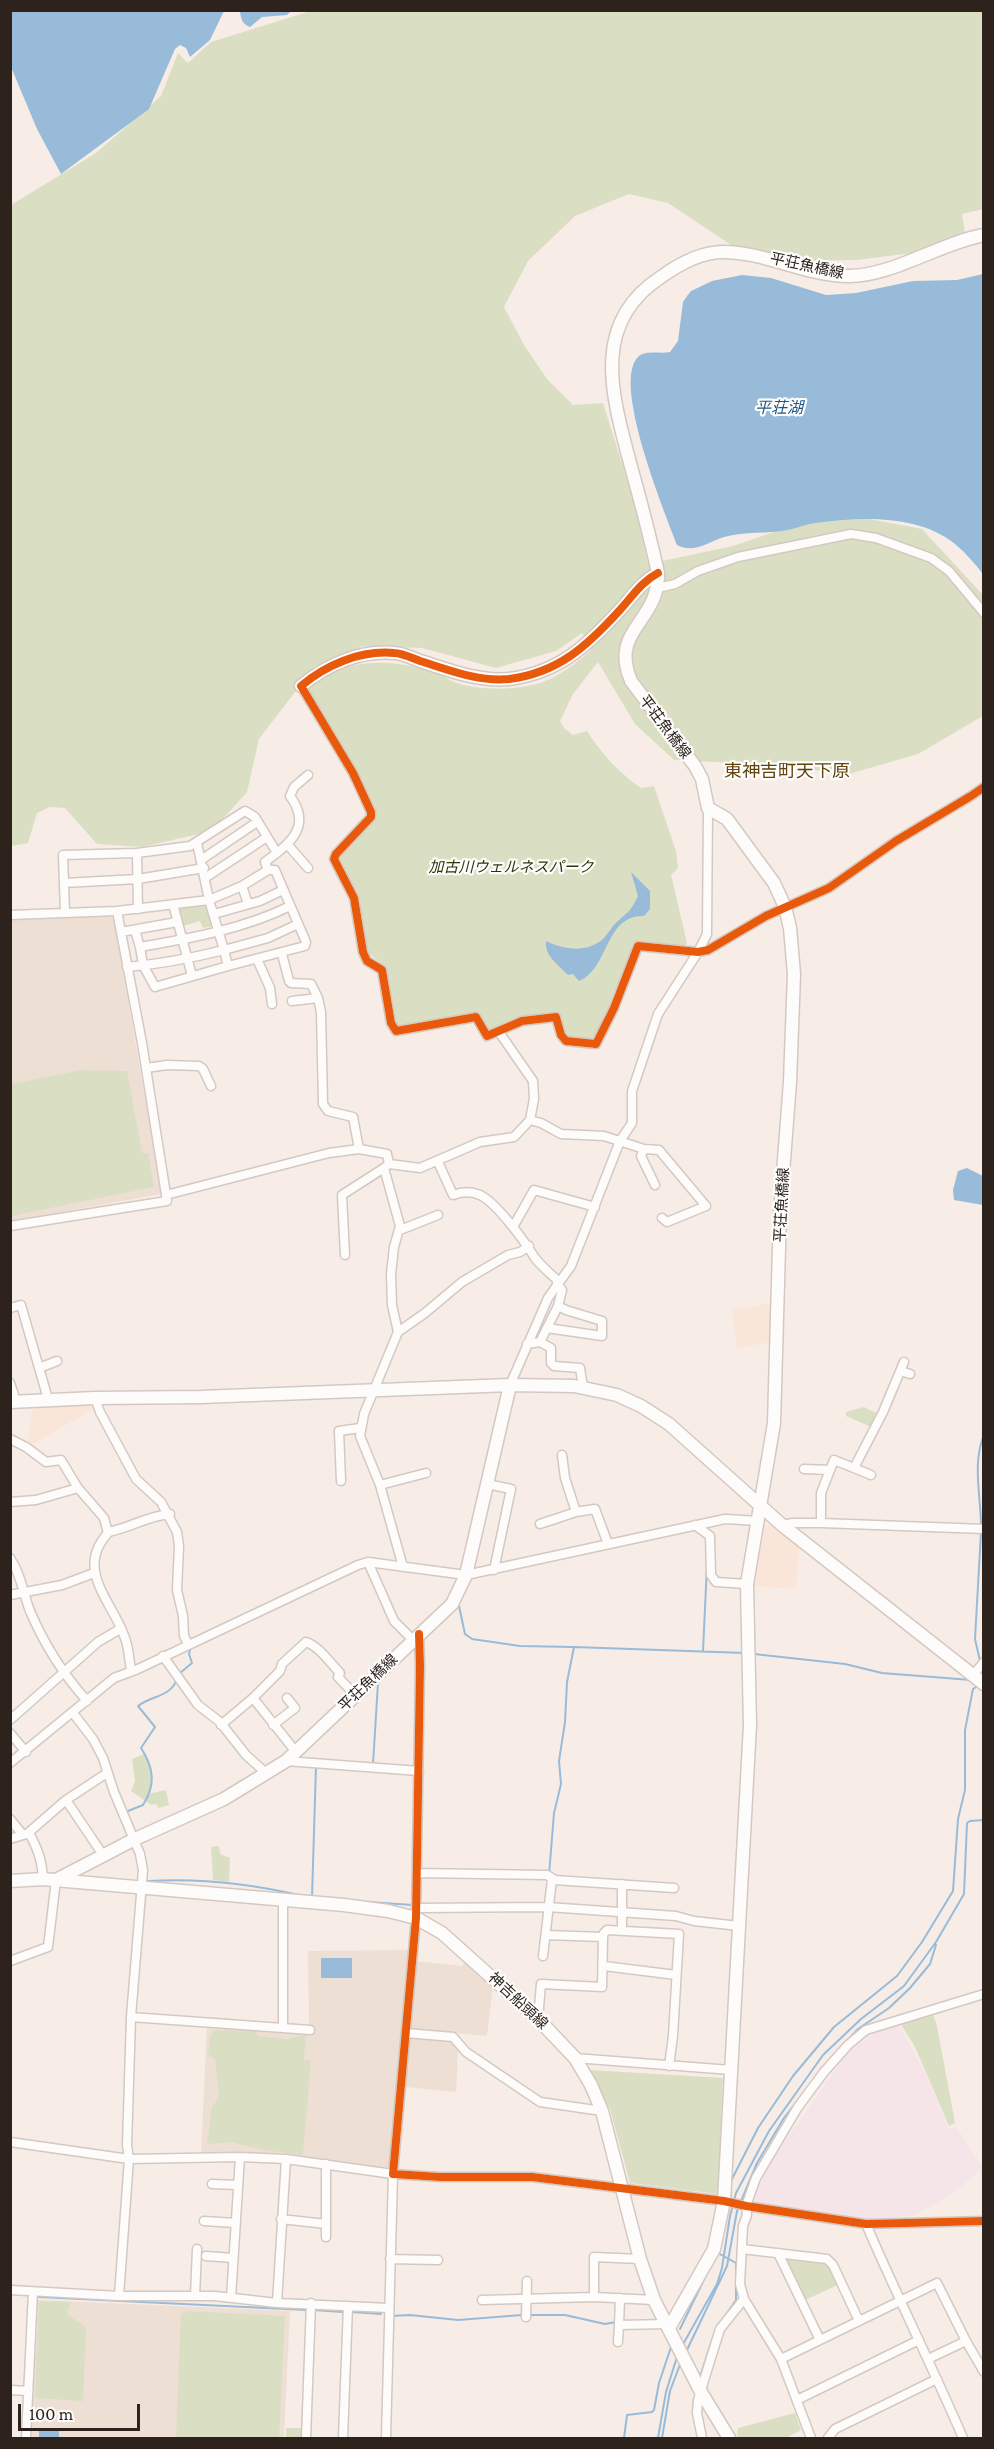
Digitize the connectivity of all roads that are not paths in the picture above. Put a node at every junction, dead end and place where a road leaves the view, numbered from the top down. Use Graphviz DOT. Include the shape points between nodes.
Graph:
graph roads {
  1 [pos="984,235"];
  2 [pos="658,573"];
  3 [pos="658,588"];
  4 [pos="630,598"];
  5 [pos="651,608"];
  6 [pos="984,613"];
  7 [pos="301,686"];
  8 [pos="308,775"];
  9 [pos="984,787"];
  10 [pos="708,808"];
  11 [pos="258,822"];
  12 [pos="267,837"];
  13 [pos="197,843"];
  14 [pos="287,844"];
  15 [pos="137,853"];
  16 [pos="277,853"];
  17 [pos="202,864"];
  18 [pos="308,868"];
  19 [pos="268,870"];
  20 [pos="205,878"];
  21 [pos="138,879"];
  22 [pos="64,882"];
  23 [pos="242,886"];
  24 [pos="283,890"];
  25 [pos="209,900"];
  26 [pos="173,904"];
  27 [pos="248,904"];
  28 [pos="290,906"];
  29 [pos="785,907"];
  30 [pos="138,909"];
  31 [pos="117,911"];
  32 [pos="65,913"];
  33 [pos="214,914"];
  34 [pos="10,915"];
  35 [pos="177,922"];
  36 [pos="298,924"];
  37 [pos="135,930"];
  38 [pos="219,930"];
  39 [pos="121,932"];
  40 [pos="182,940"];
  41 [pos="141,947"];
  42 [pos="224,950"];
  43 [pos="698,952"];
  44 [pos="282,954"];
  45 [pos="187,959"];
  46 [pos="257,959"];
  47 [pos="143,965"];
  48 [pos="228,966"];
  49 [pos="127,967"];
  50 [pos="192,976"];
  51 [pos="318,998"];
  52 [pos="292,1001"];
  53 [pos="272,1004"];
  54 [pos="499,1032"];
  55 [pos="146,1068"];
  56 [pos="211,1086"];
  57 [pos="530,1120"];
  58 [pos="620,1141"];
  59 [pos="359,1149"];
  60 [pos="644,1149"];
  61 [pos="438,1162"];
  62 [pos="387,1166"];
  63 [pos="655,1185"];
  64 [pos="166,1195"];
  65 [pos="595,1207"];
  66 [pos="438,1215"];
  67 [pos="662,1218"];
  68 [pos="10,1226"];
  69 [pos="513,1227"];
  70 [pos="400,1230"];
  71 [pos="529,1246"];
  72 [pos="345,1255"];
  73 [pos="557,1282"];
  74 [pos="558,1306"];
  75 [pos="10,1308"];
  76 [pos="547,1328"];
  77 [pos="398,1332"];
  78 [pos="540,1342"];
  79 [pos="527,1344"];
  80 [pos="57,1360"];
  81 [pos="39,1368"];
  82 [pos="905,1369"];
  83 [pos="10,1383"];
  84 [pos="510,1385"];
  85 [pos="583,1387"];
  86 [pos="376,1389"];
  87 [pos="95,1398"];
  88 [pos="48,1399"];
  89 [pos="11,1402"];
  90 [pos="360,1428"];
  91 [pos="10,1439"];
  92 [pos="562,1455"];
  93 [pos="854,1468"];
  94 [pos="804,1469"];
  95 [pos="830,1470"];
  96 [pos="426,1473"];
  97 [pos="871,1475"];
  98 [pos="341,1481"];
  99 [pos="487,1484"];
  100 [pos="380,1485"];
  101 [pos="78,1488"];
  102 [pos="10,1502"];
  103 [pos="761,1506"];
  104 [pos="576,1512"];
  105 [pos="170,1514"];
  106 [pos="759,1521"];
  107 [pos="821,1523"];
  108 [pos="540,1524"];
  109 [pos="695,1525"];
  110 [pos="782,1525"];
  111 [pos="981,1529"];
  112 [pos="108,1532"];
  113 [pos="608,1544"];
  114 [pos="10,1558"];
  115 [pos="368,1562"];
  116 [pos="403,1568"];
  117 [pos="494,1570"];
  118 [pos="94,1573"];
  119 [pos="466,1575"];
  120 [pos="747,1584"];
  121 [pos="25,1593"];
  122 [pos="10,1595"];
  123 [pos="120,1629"];
  124 [pos="416,1637"];
  125 [pos="188,1644"];
  126 [pos="163,1656"];
  127 [pos="131,1670"];
  128 [pos="979,1673"];
  129 [pos="64,1674"];
  130 [pos="355,1695"];
  131 [pos="253,1698"];
  132 [pos="287,1698"];
  133 [pos="87,1701"];
  134 [pos="73,1713"];
  135 [pos="10,1720"];
  136 [pos="221,1725"];
  137 [pos="273,1725"];
  138 [pos="10,1733"];
  139 [pos="26,1752"];
  140 [pos="296,1752"];
  141 [pos="286,1761"];
  142 [pos="10,1764"];
  143 [pos="419,1771"];
  144 [pos="107,1773"];
  145 [pos="266,1773"];
  146 [pos="66,1800"];
  147 [pos="10,1819"];
  148 [pos="25,1834"];
  149 [pos="10,1839"];
  150 [pos="135,1839"];
  151 [pos="103,1855"];
  152 [pos="417,1873"];
  153 [pos="549,1877"];
  154 [pos="50,1880"];
  155 [pos="10,1881"];
  156 [pos="622,1884"];
  157 [pos="142,1888"];
  158 [pos="674,1888"];
  159 [pos="283,1901"];
  160 [pos="548,1907"];
  161 [pos="416,1913"];
  162 [pos="622,1913"];
  163 [pos="739,1926"];
  164 [pos="621,1929"];
  165 [pos="546,1935"];
  166 [pos="603,1937"];
  167 [pos="543,1956"];
  168 [pos="10,1961"];
  169 [pos="604,1966"];
  170 [pos="676,1975"];
  171 [pos="984,1994"];
  172 [pos="131,2017"];
  173 [pos="538,2019"];
  174 [pos="283,2028"];
  175 [pos="310,2030"];
  176 [pos="406,2033"];
  177 [pos="575,2058"];
  178 [pos="669,2066"];
  179 [pos="731,2070"];
  180 [pos="602,2111"];
  181 [pos="10,2142"];
  182 [pos="240,2157"];
  183 [pos="286,2159"];
  184 [pos="129,2160"];
  185 [pos="326,2164"];
  186 [pos="393,2174"];
  187 [pos="212,2184"];
  188 [pos="238,2185"];
  189 [pos="623,2188"];
  190 [pos="724,2201"];
  191 [pos="746,2206"];
  192 [pos="281,2219"];
  193 [pos="204,2221"];
  194 [pos="984,2221"];
  195 [pos="235,2223"];
  196 [pos="326,2224"];
  197 [pos="866,2224"];
  198 [pos="326,2236"];
  199 [pos="197,2249"];
  200 [pos="742,2249"];
  201 [pos="778,2253"];
  202 [pos="206,2256"];
  203 [pos="233,2258"];
  204 [pos="390,2259"];
  205 [pos="640,2259"];
  206 [pos="438,2260"];
  207 [pos="527,2281"];
  208 [pos="10,2290"];
  209 [pos="33,2292"];
  210 [pos="119,2296"];
  211 [pos="195,2296"];
  212 [pos="594,2297"];
  213 [pos="231,2298"];
  214 [pos="620,2298"];
  215 [pos="526,2299"];
  216 [pos="744,2299"];
  217 [pos="654,2300"];
  218 [pos="482,2301"];
  219 [pos="899,2301"];
  220 [pos="277,2303"];
  221 [pos="311,2303"];
  222 [pos="348,2306"];
  223 [pos="389,2308"];
  224 [pos="526,2317"];
  225 [pos="859,2321"];
  226 [pos="619,2325"];
  227 [pos="668,2326"];
  228 [pos="820,2340"];
  229 [pos="919,2340"];
  230 [pos="966,2341"];
  231 [pos="618,2342"];
  232 [pos="781,2359"];
  233 [pos="928,2359"];
  234 [pos="984,2372"];
  235 [pos="938,2379"];
  236 [pos="10,2390"];
  237 [pos="28,2391"];
  238 [pos="701,2392"];
  239 [pos="797,2400"];
  240 [pos="26,2439"];
  241 [pos="306,2439"];
  242 [pos="343,2439"];
  243 [pos="386,2439"];
  244 [pos="702,2439"];
  245 [pos="729,2439"];
  246 [pos="811,2439"];
  247 [pos="828,2439"];
  248 [pos="963,2439"];
  1 -- 2 [label="main road, 平荘魚橋線" via="877,271 849,276 757,255 721,252 684,261 638,295 624,314 614,342 611,380"];
  2 -- 3 [label="main road, 平荘魚橋線"];
  2 -- 4 [label="main road" via="640,585"];
  3 -- 5 [label="main road, 平荘魚橋線"];
  3 -- 6 [label="street" via="738,557 851,534 876,538 931,558 949,571"];
  4 -- 5 [label="main road"];
  4 -- 7 [label="main road" via="572,655 536,674 507,679 474,677 394,653 361,655 342,661"];
  5 -- 10 [label="main road, 平荘魚橋線" via="625,650 626,669 695,766"];
  7 -- 54 [label="street" via="371,812 371,817 334,859 354,898 363,952 367,961 382,970 391,1023 396,1031 476,1017 487,1036"];
  8 -- 14 [label="street" via="290,796 298,808 299,822 298,831"];
  9 -- 29 [label="street" via="829,888"];
  10 -- 29 [label="main road, 平荘魚橋線" via="728,819 774,883"];
  10 -- 43 [label="street" via="707,934"];
  11 -- 12 [label="street"];
  11 -- 13 [label="street" via="245,811"];
  11 -- 17 [label="street"];
  12 -- 16 [label="street"];
  12 -- 20 [label="street"];
  13 -- 15 [label="street"];
  13 -- 17 [label="street"];
  14 -- 16 [label="street"];
  14 -- 18 [label="street"];
  15 -- 21 [label="street"];
  15 -- 22 [label="street" via="63,855"];
  16 -- 19 [label="street" via="265,862"];
  17 -- 20 [label="street"];
  17 -- 21 [label="street"];
  19 -- 23 [label="street"];
  19 -- 24 [label="street" via="275,870"];
  20 -- 25 [label="street"];
  21 -- 22 [label="street"];
  21 -- 30 [label="street"];
  22 -- 32 [label="street"];
  23 -- 25 [label="street"];
  23 -- 27 [label="street"];
  24 -- 27 [label="street"];
  24 -- 28 [label="street"];
  25 -- 26 [label="street"];
  25 -- 33 [label="street"];
  26 -- 30 [label="street"];
  26 -- 35 [label="street"];
  27 -- 33 [label="street"];
  28 -- 36 [label="street"];
  28 -- 38 [label="street" via="262,920"];
  29 -- 43 [label="street"];
  29 -- 103 [label="main road, 平荘魚橋線" via="794,974 790,1082 780,1212 774,1423"];
  30 -- 31 [label="street"];
  31 -- 32 [label="street"];
  31 -- 39 [label="street"];
  32 -- 34 [label="street"];
  33 -- 38 [label="street"];
  35 -- 37 [label="street"];
  35 -- 40 [label="street"];
  36 -- 42 [label="street" via="268,938"];
  36 -- 44 [label="street" via="305,946"];
  37 -- 39 [label="street"];
  37 -- 41 [label="street"];
  38 -- 40 [label="street"];
  38 -- 42 [label="street"];
  39 -- 49 [label="street"];
  40 -- 41 [label="street"];
  40 -- 45 [label="street"];
  41 -- 47 [label="street"];
  42 -- 45 [label="street"];
  42 -- 48 [label="street"];
  43 -- 54 [label="street" via="638,946 596,1044 566,1041 556,1017 522,1021"];
  43 -- 58 [label="street" via="658,1014 632,1091 632,1123"];
  44 -- 46 [label="street"];
  44 -- 51 [label="street" via="289,981 311,984"];
  45 -- 47 [label="street"];
  45 -- 50 [label="street"];
  46 -- 48 [label="street"];
  46 -- 53 [label="street" via="270,988"];
  47 -- 49 [label="street"];
  47 -- 50 [label="street" via="155,987"];
  48 -- 50 [label="street"];
  49 -- 55 [label="street"];
  51 -- 52 [label="street"];
  51 -- 59 [label="street" via="323,1104 328,1112 353,1117"];
  54 -- 57 [label="street" via="533,1081"];
  55 -- 56 [label="street" via="199,1066"];
  55 -- 64 [label="street"];
  57 -- 58 [label="street" via="561,1134 604,1136"];
  57 -- 61 [label="street" via="514,1137 480,1142"];
  58 -- 60 [label="street"];
  58 -- 65 [label="street"];
  59 -- 62 [label="street" via="387,1154"];
  59 -- 64 [label="street" via="329,1153"];
  60 -- 63 [label="street" via="641,1156"];
  60 -- 67 [label="street" via="659,1150 706,1206 667,1222"];
  61 -- 62 [label="street" via="420,1168"];
  61 -- 69 [label="street" via="453,1195 463,1191 481,1195"];
  62 -- 70 [label="street"];
  62 -- 72 [label="street" via="342,1195"];
  64 -- 68 [label="street" via="167,1201"];
  65 -- 69 [label="street" via="534,1190"];
  65 -- 73 [label="street" via="570,1266"];
  66 -- 70 [label="street"];
  69 -- 71 [label="street"];
  70 -- 77 [label="street" via="390,1274"];
  71 -- 73 [label="street" via="536,1260"];
  71 -- 77 [label="street" via="462,1282"];
  73 -- 74 [label="street" via="562,1290"];
  73 -- 79 [label="street"];
  74 -- 76 [label="street"];
  74 -- 76 [label="street" via="602,1321 602,1336"];
  75 -- 81 [label="street" via="21,1305"];
  76 -- 78 [label="street"];
  77 -- 86 [label="street"];
  78 -- 79 [label="street"];
  78 -- 85 [label="street" via="551,1348 554,1366 580,1368"];
  79 -- 84 [label="street"];
  80 -- 81 [label="street"];
  81 -- 88 [label="street"];
  82 -- 93 [label="street"];
  83 -- 89 [label="street" via="14,1395"];
  84 -- 85 [label="main road"];
  84 -- 86 [label="main road"];
  84 -- 99 [label="main road, 平荘魚橋線"];
  85 -- 103 [label="main road" via="617,1395 657,1416"];
  86 -- 87 [label="main road"];
  86 -- 90 [label="street"];
  87 -- 88 [label="main road"];
  87 -- 105 [label="street" via="136,1479"];
  88 -- 89 [label="main road"];
  90 -- 98 [label="street" via="339,1431"];
  90 -- 100 [label="street" via="363,1446"];
  91 -- 101 [label="street" via="46,1462 61,1460"];
  92 -- 104 [label="street"];
  93 -- 95 [label="street" via="834,1460"];
  93 -- 97 [label="street"];
  94 -- 95 [label="street"];
  95 -- 107 [label="street" via="821,1493"];
  96 -- 100 [label="street"];
  99 -- 117 [label="street" via="511,1489"];
  99 -- 119 [label="main road, 平荘魚橋線"];
  100 -- 116 [label="street"];
  101 -- 102 [label="street" via="36,1500"];
  101 -- 112 [label="street" via="104,1518"];
  103 -- 106 [label="main road, 平荘魚橋線"];
  103 -- 110 [label="main road"];
  104 -- 108 [label="street"];
  104 -- 113 [label="street" via="595,1509"];
  105 -- 112 [label="street"];
  105 -- 125 [label="street" via="179,1546 177,1590"];
  106 -- 109 [label="street" via="725,1519"];
  106 -- 120 [label="main road, 平荘魚橋線"];
  107 -- 110 [label="street"];
  107 -- 111 [label="street"];
  109 -- 113 [label="street"];
  109 -- 120 [label="street" via="710,1536 711,1575 716,1582"];
  110 -- 128 [label="main road"];
  112 -- 118 [label="street" via="95,1547"];
  113 -- 117 [label="street"];
  114 -- 121 [label="street"];
  115 -- 116 [label="street"];
  115 -- 124 [label="street" via="394,1621"];
  115 -- 125 [label="street"];
  116 -- 119 [label="street"];
  117 -- 119 [label="street"];
  118 -- 121 [label="street"];
  118 -- 123 [label="street"];
  119 -- 124 [label="main road, 平荘魚橋線" via="452,1604"];
  120 -- 163 [label="main road, 平荘魚橋線" via="750,1725"];
  121 -- 122 [label="street"];
  121 -- 129 [label="street" via="49,1656"];
  123 -- 127 [label="street"];
  123 -- 129 [label="street" via="98,1642"];
  124 -- 130 [label="main road, 平荘魚橋線"];
  124 -- 143 [label="street"];
  125 -- 126 [label="street"];
  126 -- 127 [label="street"];
  126 -- 136 [label="street" via="198,1705"];
  127 -- 133 [label="street" via="114,1678"];
  129 -- 133 [label="street"];
  129 -- 135 [label="street"];
  130 -- 131 [label="street" via="338,1677 340,1673 306,1642"];
  130 -- 140 [label="main road, 平荘魚橋線"];
  131 -- 136 [label="street"];
  131 -- 137 [label="street"];
  132 -- 137 [label="street" via="295,1708"];
  133 -- 134 [label="street"];
  134 -- 139 [label="street"];
  134 -- 144 [label="street" via="95,1743"];
  136 -- 145 [label="street"];
  137 -- 140 [label="street"];
  138 -- 139 [label="street"];
  139 -- 142 [label="street"];
  140 -- 141 [label="main road, 平荘魚橋線"];
  141 -- 143 [label="street"];
  141 -- 145 [label="main road, 平荘魚橋線"];
  143 -- 152 [label="street"];
  144 -- 146 [label="street"];
  144 -- 150 [label="street"];
  145 -- 150 [label="main road, 平荘魚橋線" via="224,1799"];
  146 -- 148 [label="street"];
  146 -- 151 [label="street"];
  147 -- 148 [label="street"];
  148 -- 149 [label="street"];
  148 -- 154 [label="street" via="37,1846"];
  150 -- 151 [label="main road, 平荘魚橋線"];
  150 -- 157 [label="street" via="143,1870"];
  151 -- 154 [label="main road, 平荘魚橋線"];
  152 -- 153 [label="street"];
  152 -- 161 [label="street"];
  153 -- 156 [label="street"];
  153 -- 160 [label="street"];
  154 -- 155 [label="main road, 平荘魚橋線"];
  154 -- 157 [label="main road, 神吉船頭線"];
  154 -- 168 [label="street" via="48,1947"];
  156 -- 158 [label="street"];
  156 -- 162 [label="street"];
  157 -- 159 [label="main road, 神吉船頭線"];
  157 -- 172 [label="street"];
  159 -- 161 [label="main road, 神吉船頭線"];
  159 -- 174 [label="street"];
  160 -- 161 [label="street"];
  160 -- 162 [label="street"];
  160 -- 165 [label="street"];
  161 -- 173 [label="main road, 神吉船頭線"];
  161 -- 176 [label="street"];
  162 -- 163 [label="street"];
  162 -- 164 [label="street"];
  163 -- 179 [label="main road, 平荘魚橋線"];
  164 -- 166 [label="street" via="607,1930"];
  164 -- 170 [label="street" via="679,1934"];
  165 -- 166 [label="street"];
  165 -- 167 [label="street"];
  166 -- 169 [label="street"];
  169 -- 170 [label="street"];
  169 -- 173 [label="street" via="602,1987 541,1984"];
  170 -- 178 [label="street"];
  171 -- 191 [label="street" via="878,2025 857,2037 798,2107 756,2178"];
  172 -- 174 [label="street"];
  172 -- 184 [label="street"];
  173 -- 177 [label="main road, 神吉船頭線"];
  174 -- 175 [label="street"];
  176 -- 180 [label="street" via="453,2037 466,2052 540,2102"];
  176 -- 186 [label="street"];
  177 -- 178 [label="street"];
  177 -- 180 [label="main road, 神吉船頭線"];
  178 -- 179 [label="street"];
  179 -- 190 [label="main road, 平荘魚橋線"];
  180 -- 189 [label="main road, 神吉船頭線"];
  181 -- 184 [label="street"];
  182 -- 183 [label="street"];
  182 -- 184 [label="street"];
  182 -- 188 [label="street"];
  183 -- 185 [label="street"];
  183 -- 192 [label="street"];
  184 -- 210 [label="street"];
  185 -- 186 [label="street"];
  185 -- 196 [label="street"];
  186 -- 189 [label="street" via="532,2177"];
  186 -- 204 [label="street"];
  187 -- 188 [label="street"];
  188 -- 195 [label="street"];
  189 -- 190 [label="street"];
  189 -- 205 [label="main road, 神吉船頭線"];
  190 -- 191 [label="street"];
  190 -- 227 [label="main road, 平荘魚橋線" via="714,2249"];
  191 -- 197 [label="street"];
  191 -- 200 [label="street"];
  192 -- 196 [label="street"];
  192 -- 220 [label="street"];
  193 -- 195 [label="street"];
  194 -- 197 [label="street"];
  195 -- 203 [label="street"];
  196 -- 198 [label="street"];
  197 -- 219 [label="street"];
  199 -- 211 [label="street"];
  200 -- 201 [label="street"];
  200 -- 216 [label="street" via="740,2284"];
  201 -- 225 [label="street" via="827,2259"];
  201 -- 228 [label="street"];
  202 -- 203 [label="street"];
  203 -- 213 [label="street"];
  204 -- 206 [label="street"];
  204 -- 223 [label="street"];
  205 -- 212 [label="street" via="594,2257"];
  205 -- 217 [label="main road, 神吉船頭線"];
  207 -- 215 [label="street"];
  208 -- 209 [label="street"];
  209 -- 210 [label="street"];
  209 -- 237 [label="street"];
  210 -- 211 [label="street"];
  211 -- 213 [label="street"];
  212 -- 214 [label="street"];
  212 -- 215 [label="street"];
  213 -- 220 [label="street"];
  214 -- 217 [label="street"];
  214 -- 226 [label="street"];
  215 -- 218 [label="street"];
  215 -- 224 [label="street"];
  216 -- 232 [label="street"];
  216 -- 238 [label="street" via="720,2329"];
  217 -- 227 [label="main road, 神吉船頭線"];
  219 -- 225 [label="street"];
  219 -- 229 [label="street"];
  219 -- 230 [label="street" via="937,2283"];
  220 -- 221 [label="street"];
  221 -- 222 [label="street"];
  221 -- 241 [label="street"];
  222 -- 223 [label="street"];
  222 -- 242 [label="street"];
  223 -- 243 [label="street"];
  225 -- 228 [label="street"];
  226 -- 227 [label="street"];
  226 -- 231 [label="street"];
  227 -- 238 [label="main road, 神吉船頭線"];
  228 -- 232 [label="street"];
  229 -- 233 [label="street"];
  229 -- 239 [label="street"];
  230 -- 233 [label="street"];
  230 -- 234 [label="street"];
  232 -- 239 [label="street"];
  233 -- 235 [label="street"];
  235 -- 247 [label="street" via="835,2429"];
  235 -- 248 [label="street"];
  236 -- 237 [label="street"];
  237 -- 240 [label="street"];
  238 -- 244 [label="street" via="697,2413"];
  238 -- 245 [label="main road, 神吉船頭線"];
  239 -- 246 [label="street"];
}
